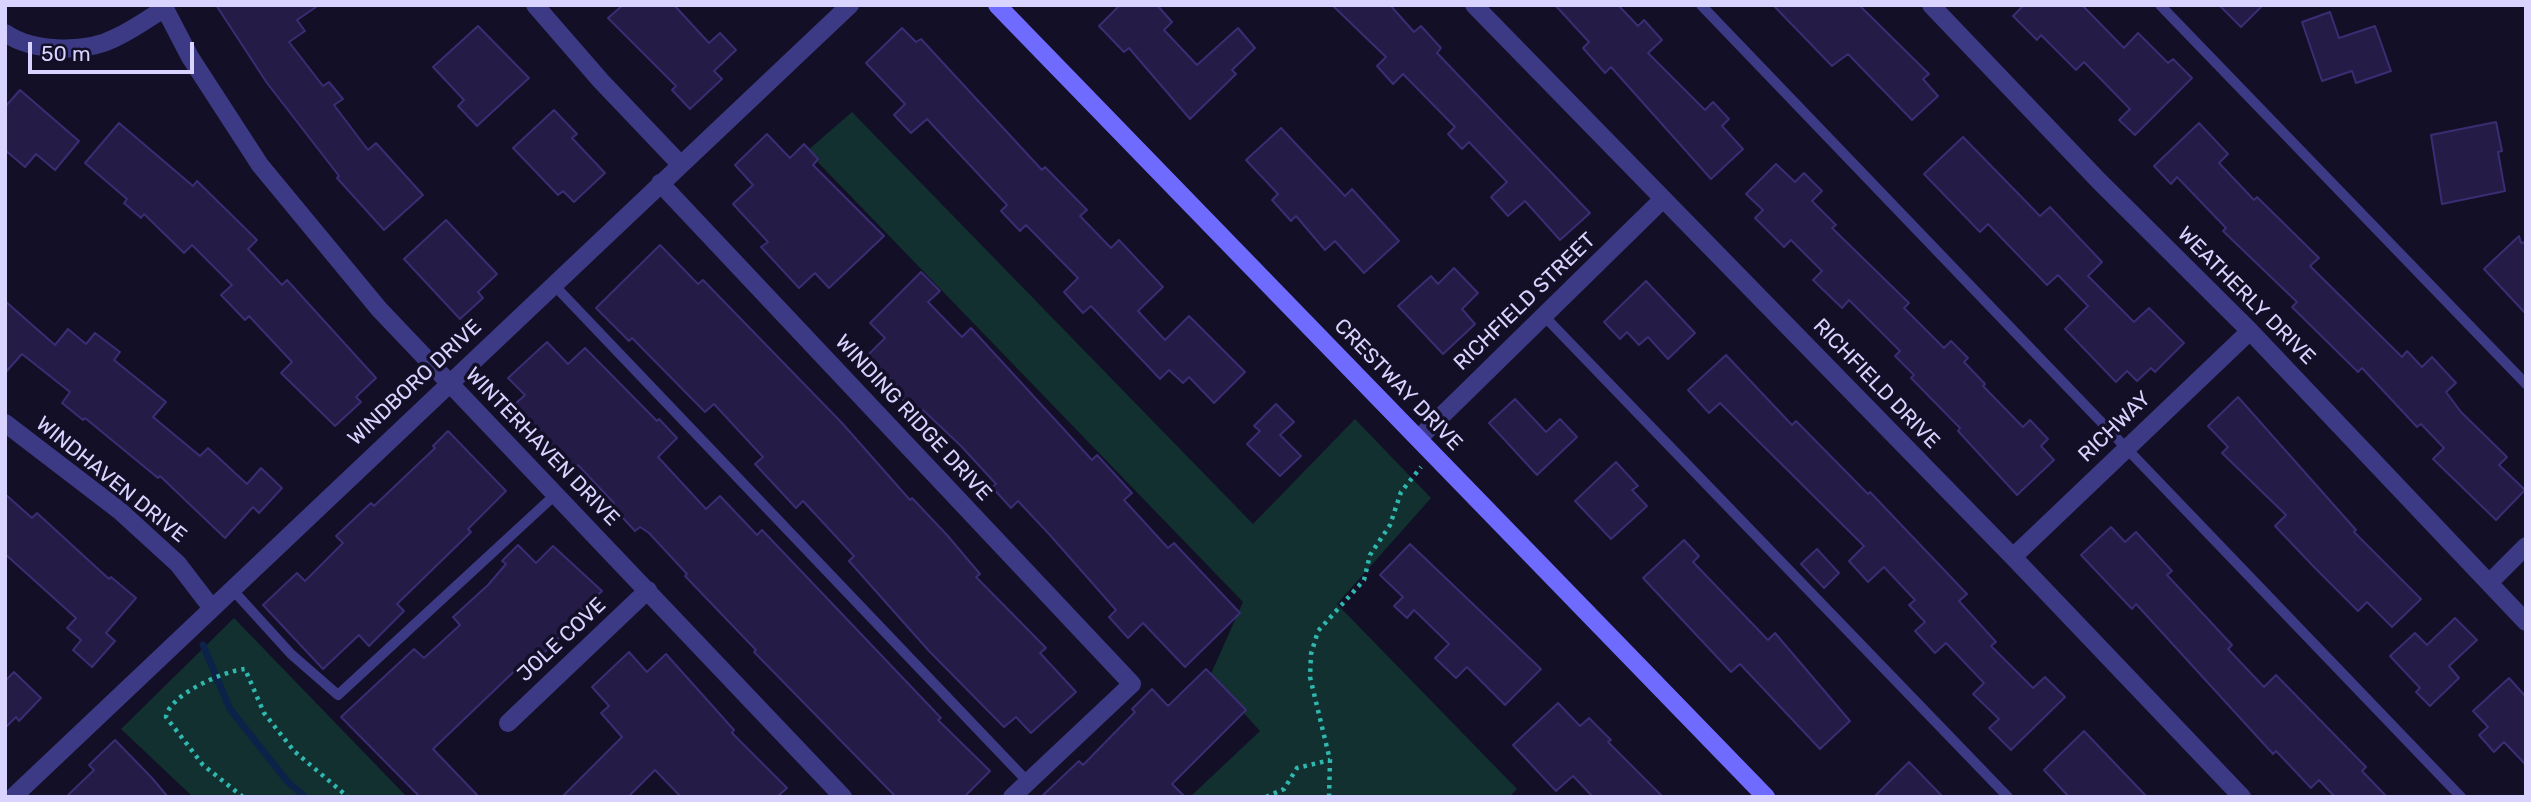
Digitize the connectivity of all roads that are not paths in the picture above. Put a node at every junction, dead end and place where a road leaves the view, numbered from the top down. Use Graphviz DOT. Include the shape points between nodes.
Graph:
graph roads {
  1 [pos="536,5"];
  2 [pos="850,5"];
  3 [pos="997,5"];
  4 [pos="1474,5"];
  5 [pos="1701,5"];
  6 [pos="1931,5"];
  7 [pos="2160,5"];
  8 [pos="164,7"];
  9 [pos="5,33"];
  10 [pos="680,164"];
  11 [pos="660,183"];
  12 [pos="1663,199"];
  13 [pos="553,284"];
  14 [pos="1544,316"];
  15 [pos="2250,331"];
  16 [pos="449,383"];
  17 [pos="2526,384"];
  18 [pos="5,423"];
  19 [pos="1419,438"];
  20 [pos="2126,448"];
  21 [pos="556,494"];
  22 [pos="2526,546"];
  23 [pos="2014,557"];
  24 [pos="2489,583"];
  25 [pos="231,588"];
  26 [pos="648,590"];
  27 [pos="211,607"];
  28 [pos="2526,622"];
  29 [pos="508,723"];
  30 [pos="1027,782"];
  31 [pos="13,797"];
  32 [pos="844,797"];
  33 [pos="1012,797"];
  34 [pos="1766,797"];
  35 [pos="2008,797"];
  36 [pos="2242,797"];
  37 [pos="2461,797"];
  1 -- 10 [label="street"];
  2 -- 10 [label="street, WINDBORO DRIVE"];
  3 -- 19 [label="main road, CRESTWAY DRIVE"];
  4 -- 12 [label="street, RICHFIELD DRIVE"];
  5 -- 20 [label="lane"];
  6 -- 15 [label="street, WEATHERLY DRIVE"];
  7 -- 17 [label="lane"];
  8 -- 9 [label="street" via="115,38 81,47 33,46"];
  8 -- 16 [label="street, WINTERHAVEN DRIVE" via="190,57 260,165 379,309"];
  10 -- 11 [label="street, WINDBORO DRIVE"];
  11 -- 13 [label="street, WINDBORO DRIVE"];
  11 -- 30 [label="street, WINDING RIDGE DRIVE" via="1132,684"];
  12 -- 14 [label="street, RICHFIELD STREET"];
  12 -- 23 [label="street, RICHFIELD DRIVE"];
  13 -- 16 [label="street, WINDBORO DRIVE"];
  13 -- 30 [label="lane"];
  14 -- 19 [label="street, RICHFIELD STREET"];
  14 -- 35 [label="lane"];
  15 -- 20 [label="street, RICHWAY"];
  15 -- 24 [label="street, WEATHERLY DRIVE"];
  16 -- 21 [label="street, WINTERHAVEN DRIVE"];
  16 -- 25 [label="street, WINDBORO DRIVE"];
  18 -- 27 [label="street, WINDHAVEN DRIVE" via="120,511 178,564"];
  19 -- 34 [label="main road, CRESTWAY DRIVE"];
  20 -- 23 [label="street, RICHWAY"];
  20 -- 37 [label="lane"];
  21 -- 25 [label="lane" via="338,695 291,654"];
  21 -- 26 [label="street, WINTERHAVEN DRIVE"];
  22 -- 24 [label="street"];
  23 -- 36 [label="street, RICHFIELD DRIVE"];
  24 -- 28 [label="street, WEATHERLY DRIVE"];
  25 -- 27 [label="street, WINDBORO DRIVE"];
  26 -- 29 [label="street, JOLE COVE"];
  26 -- 32 [label="street, WINTERHAVEN DRIVE"];
  27 -- 31 [label="street, WINDBORO DRIVE"];
  30 -- 33 [label="street"];
}
